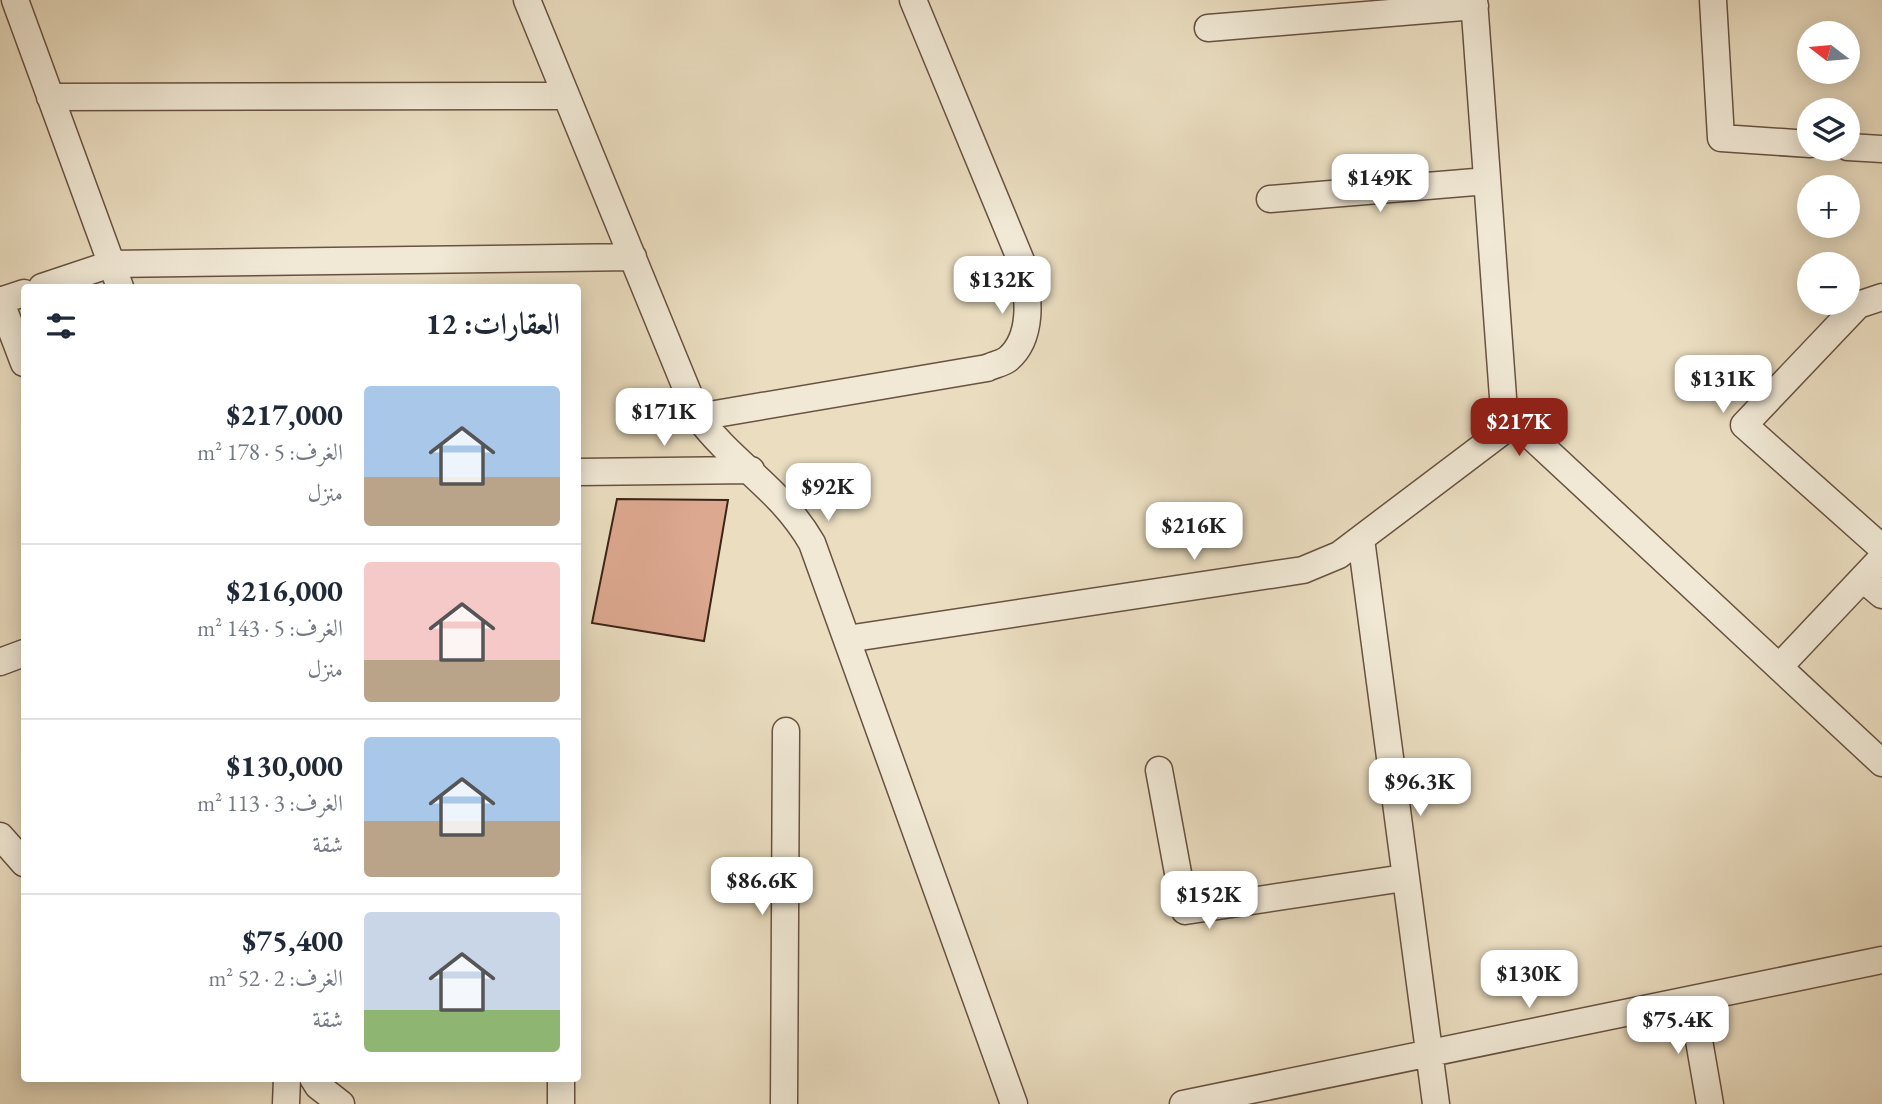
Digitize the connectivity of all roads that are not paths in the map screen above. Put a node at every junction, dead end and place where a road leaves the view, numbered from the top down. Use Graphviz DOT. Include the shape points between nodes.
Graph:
graph roads {
  1 [pos="15,0"];
  2 [pos="527,0"];
  3 [pos="913,0"];
  4 [pos="1713,0"];
  5 [pos="1475,3"];
  6 [pos="1208,28"];
  7 [pos="566,96"];
  8 [pos="50,97"];
  9 [pos="1797,143"];
  10 [pos="1860,148"];
  11 [pos="1882,149"];
  12 [pos="1487,181"];
  13 [pos="1270,199"];
  14 [pos="633,257"];
  15 [pos="115,276"];
  16 [pos="62,284"];
  17 [pos="21,294"];
  18 [pos="1882,298"];
  19 [pos="0,301"];
  20 [pos="21,355"];
  21 [pos="698,417"];
  22 [pos="1515,422"];
  23 [pos="751,470"];
  24 [pos="581,472"];
  25 [pos="1361,539"];
  26 [pos="1882,548"];
  27 [pos="1882,558"];
  28 [pos="1872,587"];
  29 [pos="847,639"];
  30 [pos="21,654"];
  31 [pos="0,662"];
  32 [pos="1779,667"];
  33 [pos="786,731"];
  34 [pos="1882,763"];
  35 [pos="1159,770"];
  36 [pos="0,836"];
  37 [pos="21,860"];
  38 [pos="1404,878"];
  39 [pos="1882,960"];
  40 [pos="1692,1000"];
  41 [pos="1427,1055"];
  42 [pos="287,1082"];
  43 [pos="315,1082"];
  44 [pos="561,1082"];
  45 [pos="1196,1103"];
  46 [pos="286,1104"];
  47 [pos="341,1104"];
  48 [pos="561,1104"];
  49 [pos="784,1104"];
  50 [pos="1014,1104"];
  51 [pos="1436,1104"];
  52 [pos="1710,1104"];
  1 -- 8 [label="street"];
  2 -- 7 [label="street"];
  3 -- 21 [label="street" via="1024,268 1029,303 1022,340 1007,359 987,368"];
  4 -- 9 [label="street" via="1721,138"];
  5 -- 6 [label="street"];
  5 -- 12 [label="street"];
  7 -- 8 [label="street"];
  7 -- 14 [label="street"];
  8 -- 15 [label="street"];
  10 -- 11 [label="street"];
  12 -- 13 [label="street"];
  12 -- 22 [label="street" via="1504,411"];
  14 -- 15 [label="street"];
  14 -- 21 [label="street"];
  15 -- 16 [label="street"];
  17 -- 19 [label="street"];
  18 -- 26 [label="street" via="1858,305 1744,425"];
  19 -- 20 [label="street"];
  21 -- 23 [label="street" via="715,439"];
  22 -- 25 [label="street"];
  22 -- 32 [label="street"];
  23 -- 24 [label="street"];
  23 -- 29 [label="street" via="796,515 812,543"];
  25 -- 29 [label="street" via="1339,555 1303,570"];
  25 -- 38 [label="street"];
  27 -- 28 [label="street"];
  28 -- 32 [label="street"];
  29 -- 50 [label="street"];
  30 -- 31 [label="street"];
  32 -- 34 [label="street"];
  33 -- 49 [label="street"];
  35 -- 38 [label="street" via="1185,911"];
  36 -- 37 [label="street"];
  38 -- 41 [label="street"];
  39 -- 40 [label="street"];
  40 -- 41 [label="street"];
  40 -- 52 [label="street"];
  41 -- 45 [label="street"];
  41 -- 51 [label="street"];
  42 -- 46 [label="street"];
  43 -- 47 [label="street"];
  44 -- 48 [label="street"];
}
